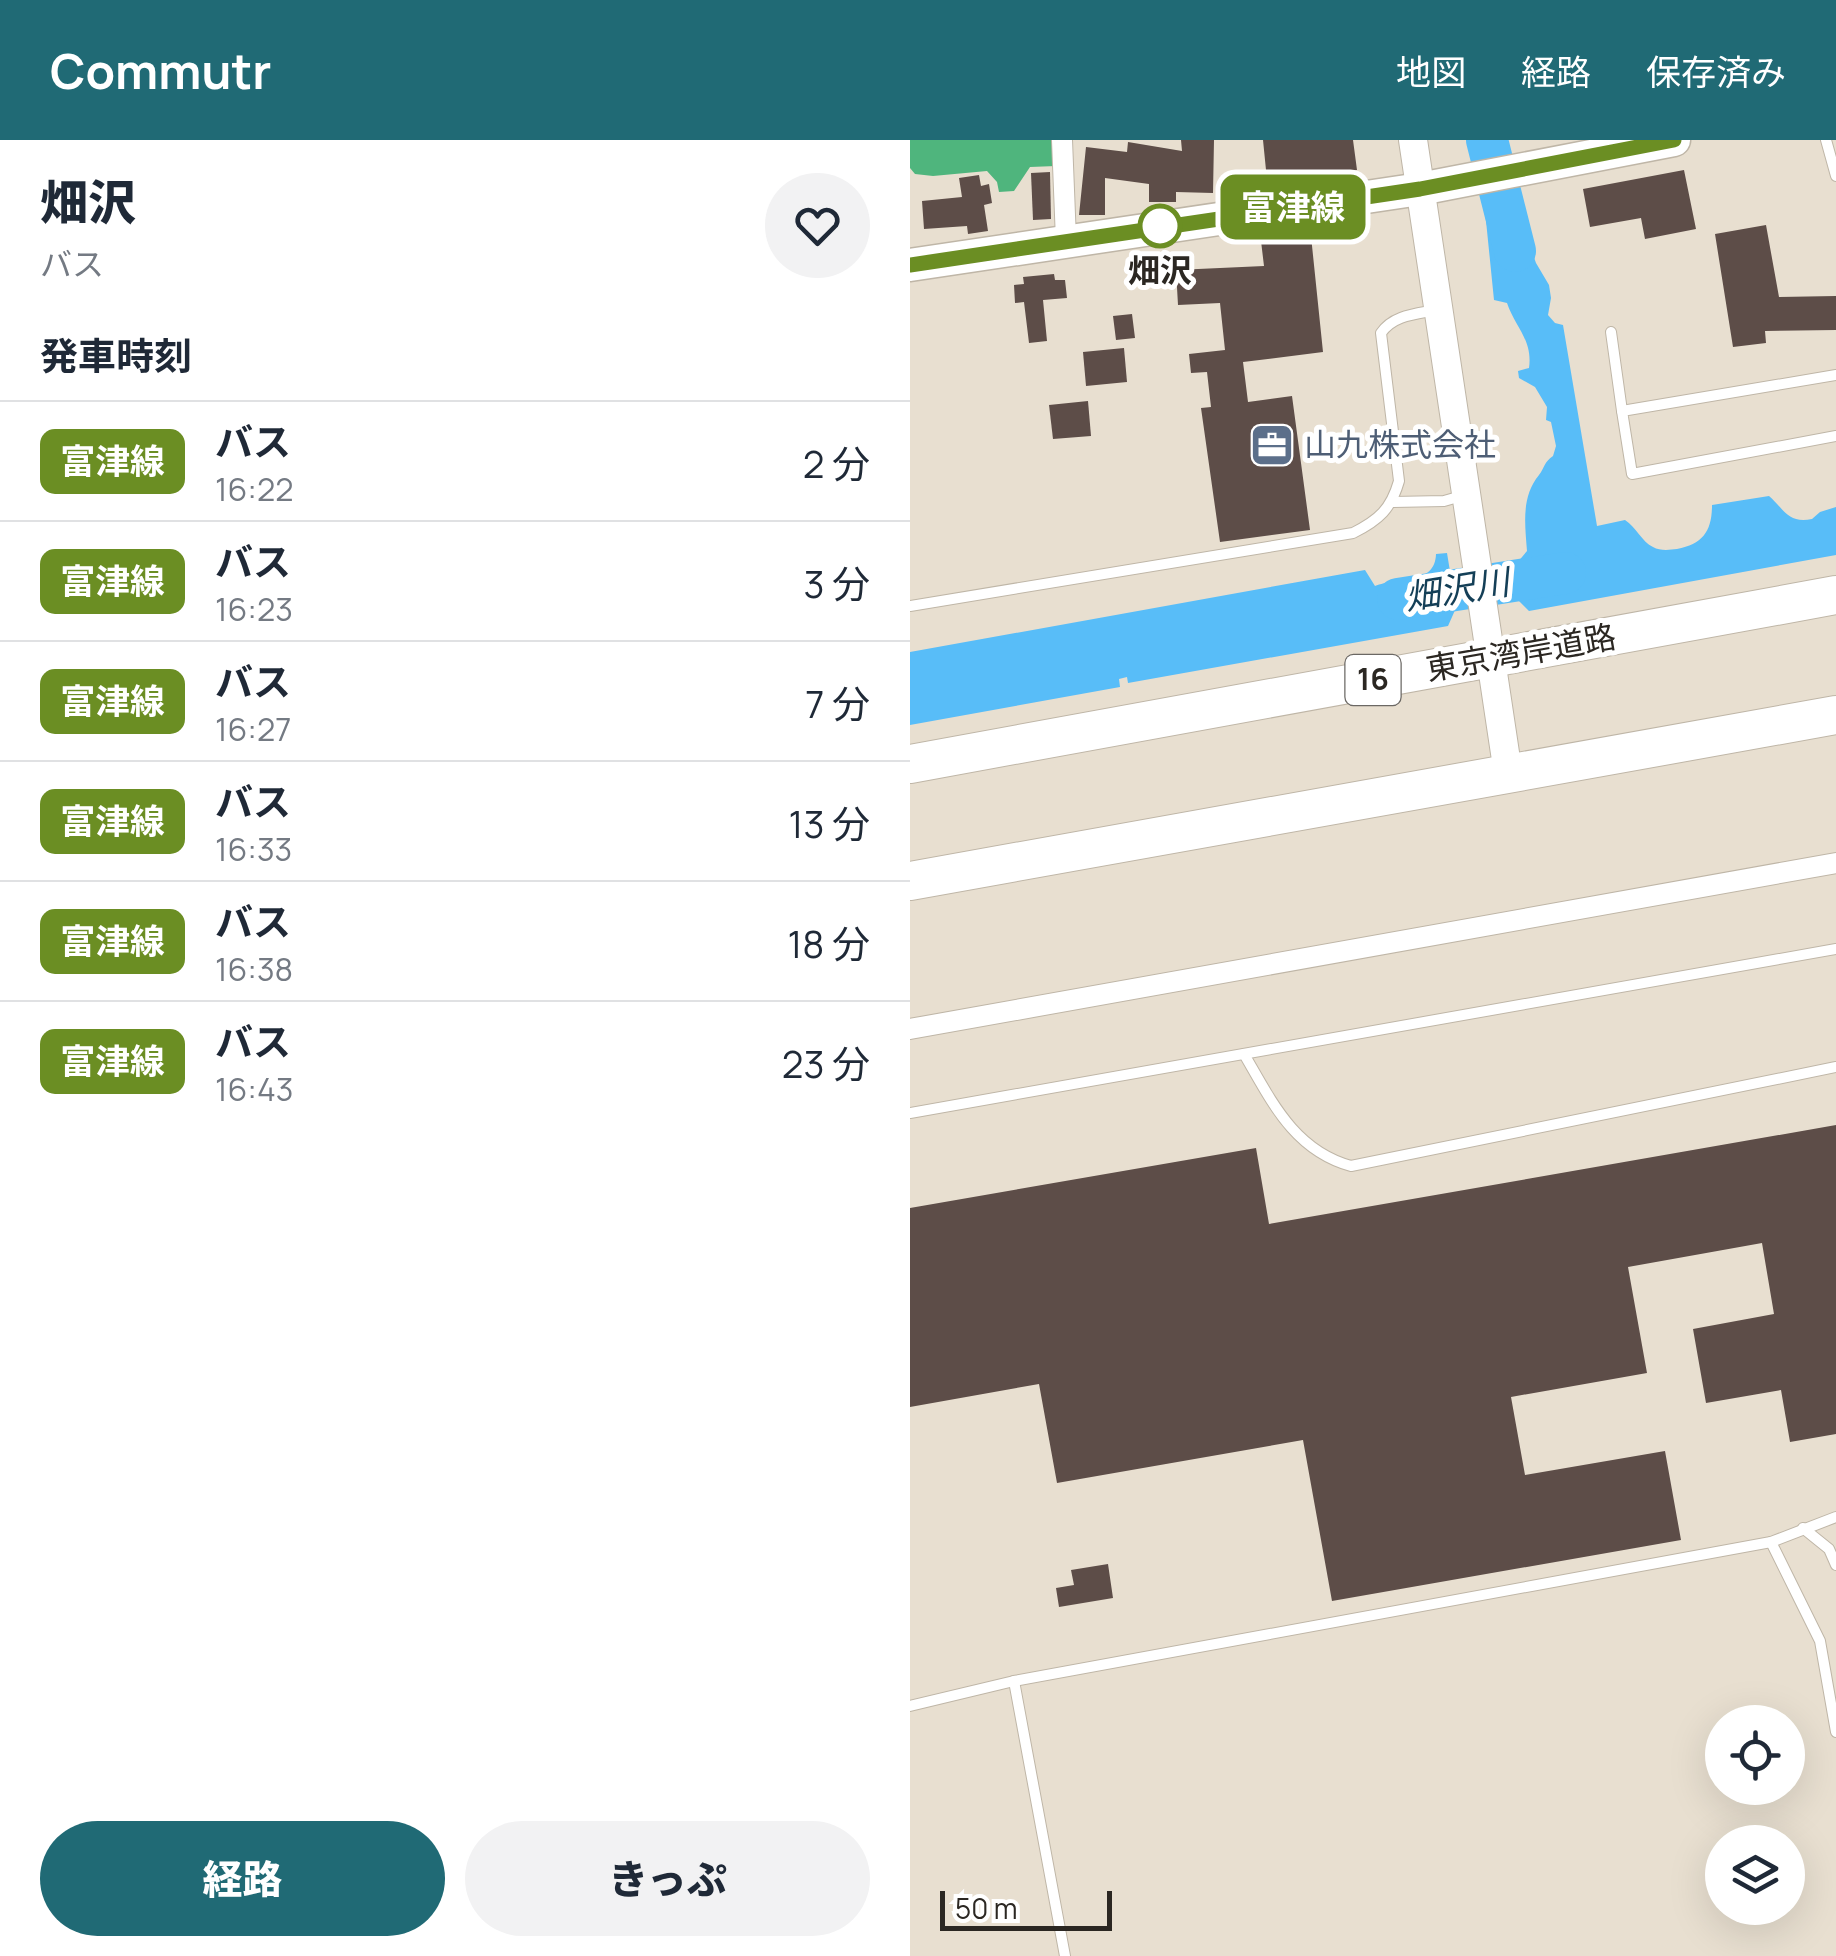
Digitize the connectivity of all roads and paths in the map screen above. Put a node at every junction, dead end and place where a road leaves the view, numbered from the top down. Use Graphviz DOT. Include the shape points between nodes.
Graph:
graph roads {
  1 [pos="1062,140"];
  2 [pos="1413,140"];
  3 [pos="1674,140"];
  4 [pos="1826,140"];
  5 [pos="1568,154"];
  6 [pos="1836,176"];
  7 [pos="1420,189"];
  8 [pos="1066,240"];
  9 [pos="910,265"];
  10 [pos="1440,309"];
  11 [pos="1611,332"];
  12 [pos="1836,375"];
  13 [pos="1622,412"];
  14 [pos="1836,436"];
  15 [pos="1466,496"];
  16 [pos="1393,502"];
  17 [pos="1836,594"];
  18 [pos="910,606"];
  19 [pos="1490,647"];
  20 [pos="1836,715"];
  21 [pos="910,764"];
  22 [pos="1508,773"];
  23 [pos="1836,863"];
  24 [pos="910,882"];
  25 [pos="1836,949"];
  26 [pos="910,1028"];
  27 [pos="1244,1054"];
  28 [pos="1836,1067"];
  29 [pos="910,1113"];
  30 [pos="1836,1517"];
  31 [pos="1803,1528"];
  32 [pos="1771,1542"];
  33 [pos="1836,1565"];
  34 [pos="1014,1681"];
  35 [pos="910,1706"];
  36 [pos="1836,1732"];
  37 [pos="1065,1956"];
  1 -- 8 [label="street"];
  2 -- 7 [label="street"];
  3 -- 5 [label="main road"];
  4 -- 6 [label="lane"];
  5 -- 7 [label="main road"];
  7 -- 8 [label="main road"];
  7 -- 10 [label="street"];
  8 -- 9 [label="main road"];
  10 -- 15 [label="street"];
  10 -- 16 [label="lane" via="1401,318 1381,333 1399,481"];
  11 -- 13 [label="lane"];
  12 -- 13 [label="lane"];
  13 -- 14 [label="lane" via="1632,474"];
  15 -- 16 [label="lane"];
  15 -- 19 [label="street"];
  16 -- 18 [label="lane" via="1377,521 1352,533"];
  17 -- 19 [label="highway, 東京湾岸道路 / 16"];
  19 -- 21 [label="highway, 東京湾岸道路 / 16"];
  19 -- 22 [label="street"];
  20 -- 22 [label="highway"];
  22 -- 24 [label="highway"];
  23 -- 26 [label="street"];
  25 -- 27 [label="lane"];
  27 -- 28 [label="lane" via="1292,1133 1351,1166"];
  27 -- 29 [label="lane"];
  30 -- 31 [label="lane"];
  31 -- 32 [label="lane"];
  31 -- 33 [label="lane" via="1829,1549"];
  32 -- 34 [label="lane"];
  32 -- 36 [label="lane" via="1820,1641"];
  34 -- 35 [label="lane"];
  34 -- 37 [label="lane"];
}
